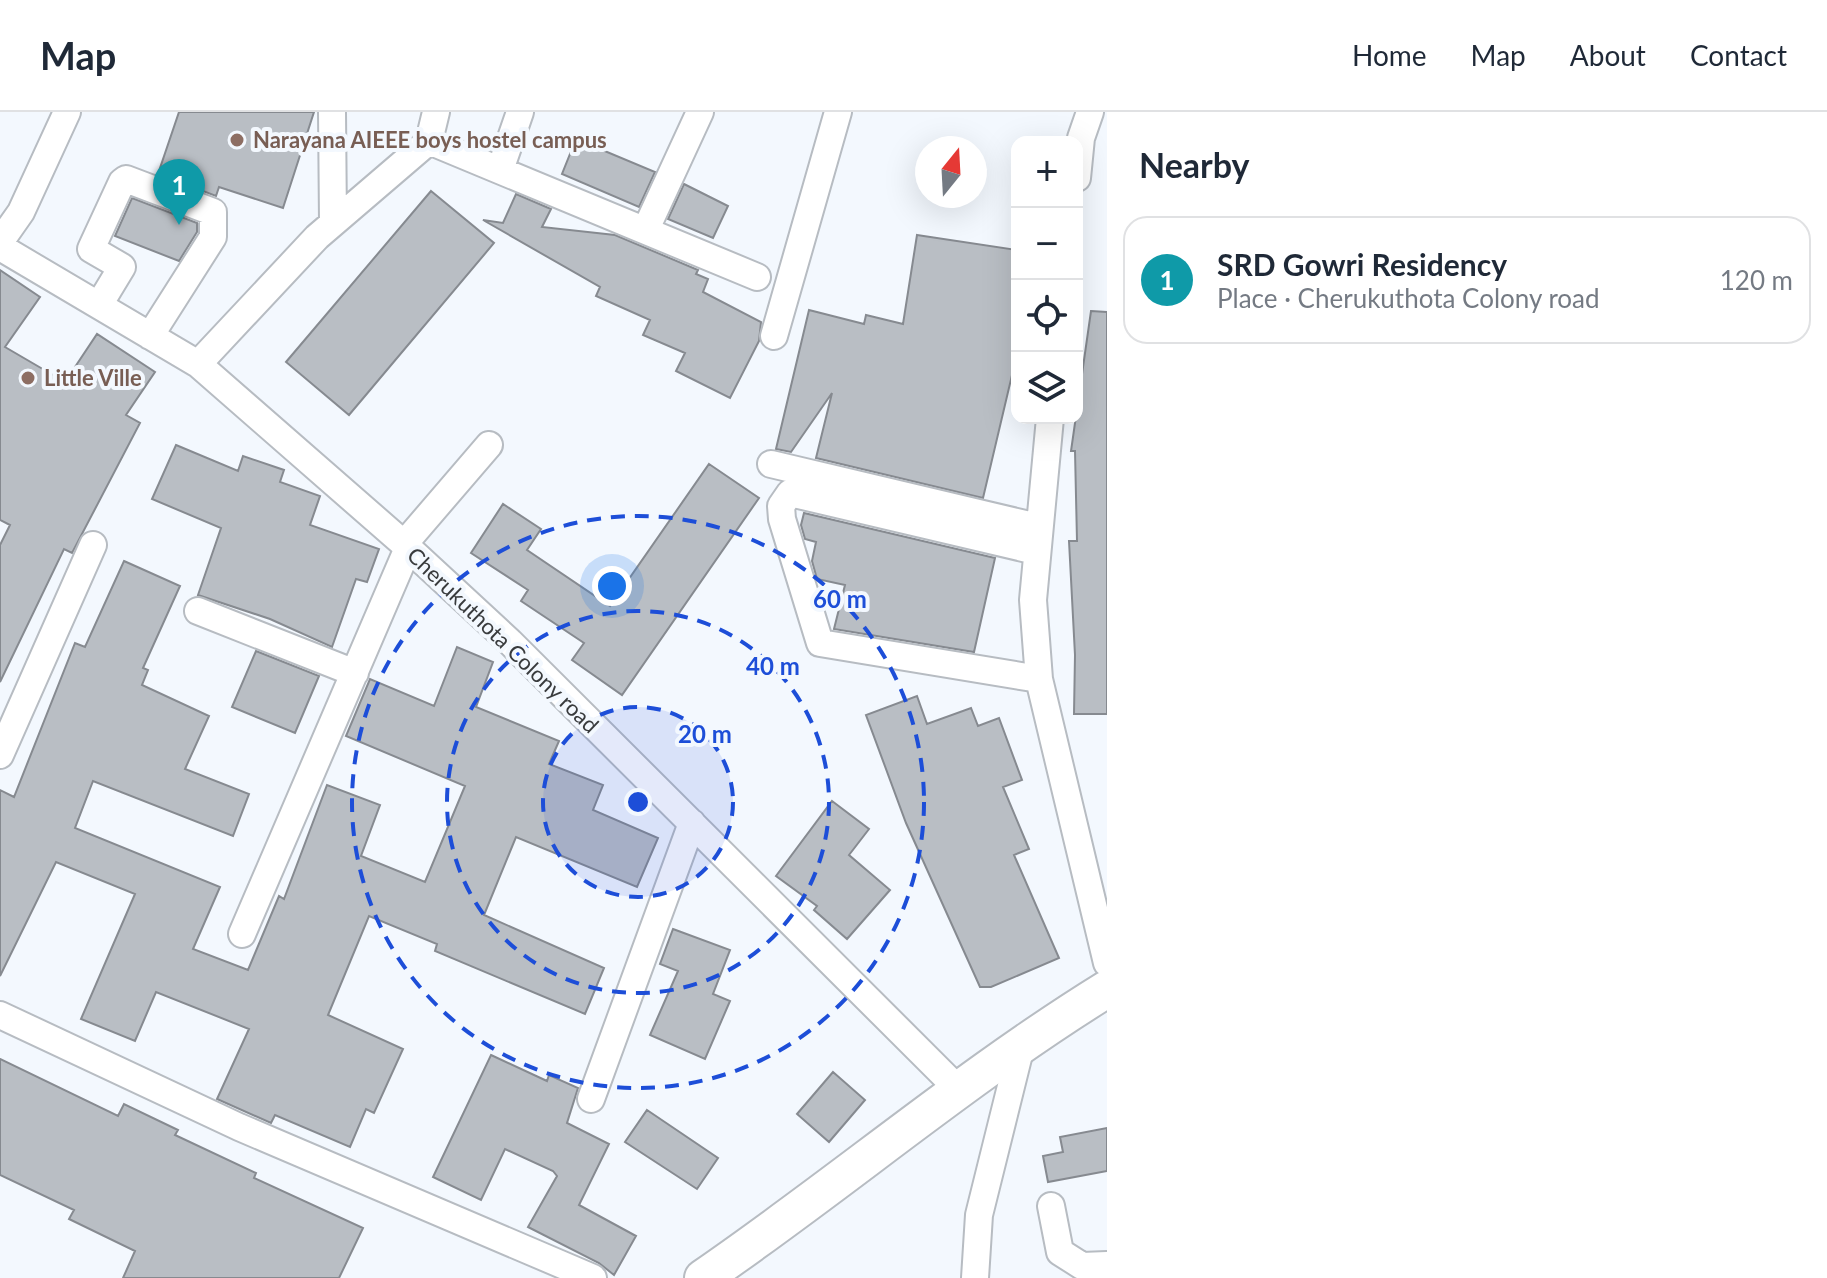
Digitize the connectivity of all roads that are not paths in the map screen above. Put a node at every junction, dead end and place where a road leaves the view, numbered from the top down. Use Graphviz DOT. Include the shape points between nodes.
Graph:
graph roads {
  1 [pos="67,112"];
  2 [pos="332,112"];
  3 [pos="436,112"];
  4 [pos="520,112"];
  5 [pos="700,112"];
  6 [pos="838,112"];
  7 [pos="1090,112"];
  8 [pos="1082,136"];
  9 [pos="429,141"];
  10 [pos="500,170"];
  11 [pos="333,222"];
  12 [pos="646,229"];
  13 [pos="0,244"];
  14 [pos="757,277"];
  15 [pos="99,305"];
  16 [pos="150,336"];
  17 [pos="774,336"];
  18 [pos="198,364"];
  19 [pos="1049,424"];
  20 [pos="489,445"];
  21 [pos="771,464"];
  22 [pos="1037,539"];
  23 [pos="93,545"];
  24 [pos="406,546"];
  25 [pos="198,611"];
  26 [pos="355,673"];
  27 [pos="1039,679"];
  28 [pos="0,755"];
  29 [pos="692,823"];
  30 [pos="242,934"];
  31 [pos="1107,963"];
  32 [pos="1107,989"];
  33 [pos="0,1015"];
  34 [pos="1022,1042"];
  35 [pos="959,1090"];
  36 [pos="591,1099"];
  37 [pos="1051,1206"];
  38 [pos="1107,1265"];
  39 [pos="593,1278"];
  40 [pos="703,1278"];
  41 [pos="975,1278"];
  1 -- 13 [label="street" via="21,212"];
  2 -- 11 [label="street"];
  3 -- 9 [label="street"];
  4 -- 10 [label="street"];
  5 -- 12 [label="street"];
  6 -- 17 [label="street"];
  7 -- 8 [label="street"];
  9 -- 10 [label="street"];
  9 -- 11 [label="street"];
  10 -- 12 [label="street"];
  11 -- 18 [label="street"];
  12 -- 14 [label="street"];
  13 -- 15 [label="street, Cherukuthota Colony road"];
  15 -- 16 [label="street, Cherukuthota Colony road"];
  15 -- 16 [label="street" via="122,267 91,249 122,182 126,179 213,212 213,237"];
  16 -- 18 [label="street, Cherukuthota Colony road"];
  18 -- 24 [label="street, Cherukuthota Colony road"];
  19 -- 22 [label="street"];
  20 -- 24 [label="street"];
  21 -- 22 [label="street"];
  22 -- 27 [label="street" via="1033,600"];
  22 -- 27 [label="street" via="790,493 781,506 820,643"];
  23 -- 28 [label="street"];
  24 -- 26 [label="street"];
  24 -- 29 [label="street, Cherukuthota Colony road"];
  25 -- 26 [label="street"];
  26 -- 30 [label="street"];
  27 -- 31 [label="street"];
  29 -- 35 [label="street, Cherukuthota Colony road"];
  29 -- 36 [label="street"];
  32 -- 34 [label="street"];
  33 -- 39 [label="street" via="239,1127"];
  34 -- 35 [label="street"];
  34 -- 41 [label="street" via="979,1215"];
  35 -- 40 [label="street"];
  37 -- 38 [label="street" via="1060,1252 1082,1266"];
}
